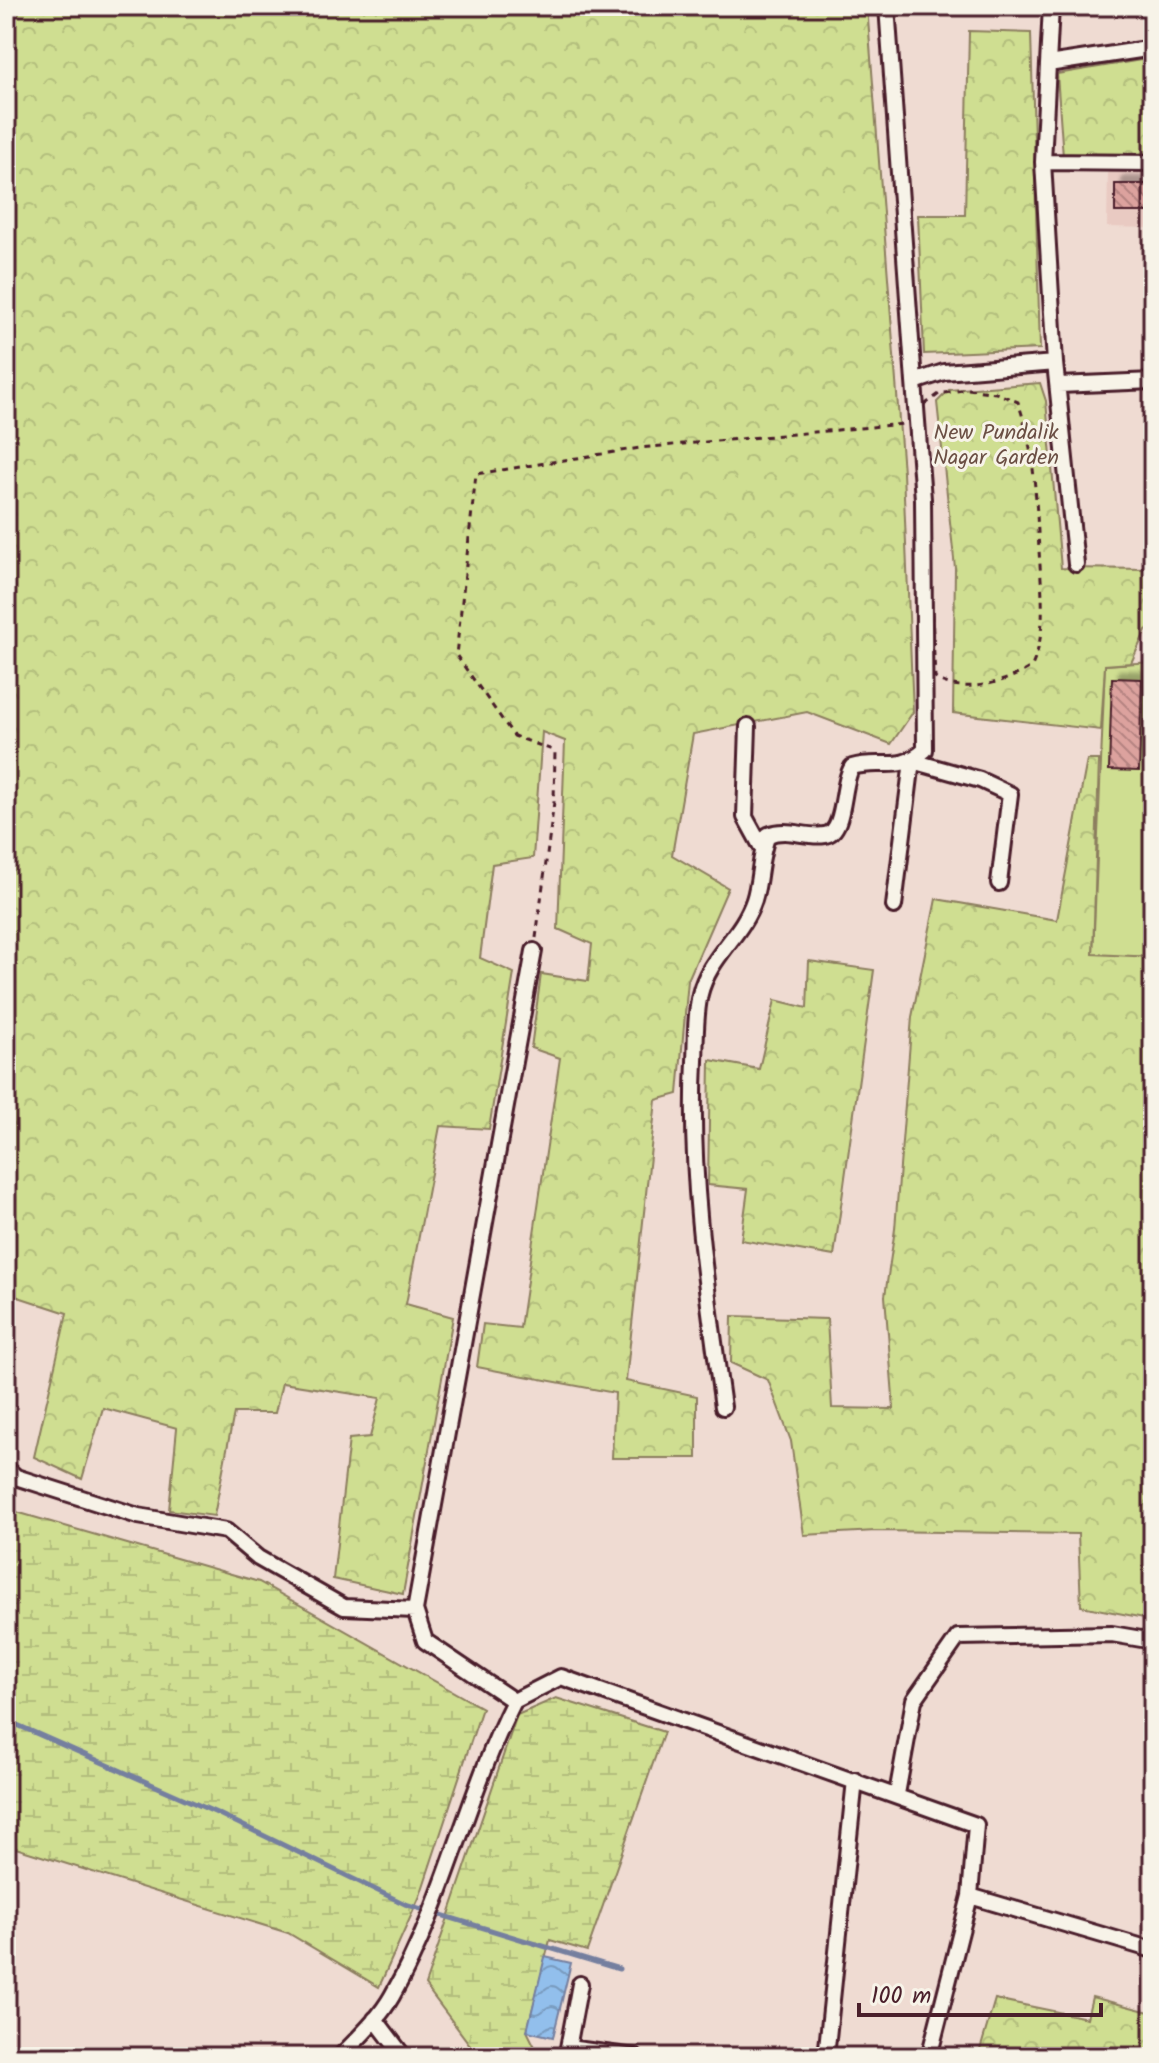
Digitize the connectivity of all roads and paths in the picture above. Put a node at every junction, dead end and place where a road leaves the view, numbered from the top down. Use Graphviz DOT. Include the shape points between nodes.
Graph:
graph roads {
  1 [pos="887,6"];
  2 [pos="1051,6"];
  3 [pos="1153,48"];
  4 [pos="1048,64"];
  5 [pos="1043,162"];
  6 [pos="1153,163"];
  7 [pos="1055,363"];
  8 [pos="1153,381"];
  9 [pos="914,382"];
  10 [pos="1059,385"];
  11 [pos="915,423"];
  12 [pos="1076,564"];
  13 [pos="935,678"];
  14 [pos="748,726"];
  15 [pos="912,761"];
  16 [pos="762,848"];
  17 [pos="999,883"];
  18 [pos="894,906"];
  19 [pos="534,951"];
  20 [pos="723,1407"];
  21 [pos="6,1468"];
  22 [pos="415,1610"];
  23 [pos="1153,1641"];
  24 [pos="514,1701"];
  25 [pos="855,1780"];
  26 [pos="897,1794"];
  27 [pos="970,1896"];
  28 [pos="1153,1950"];
  29 [pos="580,1984"];
  30 [pos="375,2019"];
  31 [pos="340,2057"];
  32 [pos="404,2057"];
  33 [pos="635,2057"];
  34 [pos="826,2057"];
  35 [pos="929,2057"];
  1 -- 9 [label="street"];
  2 -- 4 [label="street"];
  3 -- 4 [label="street"];
  4 -- 5 [label="street"];
  5 -- 6 [label="street"];
  5 -- 7 [label="street"];
  7 -- 9 [label="street" via="944,372"];
  7 -- 10 [label="street"];
  8 -- 10 [label="street"];
  9 -- 11 [label="street"];
  10 -- 12 [label="street"];
  11 -- 15 [label="street" via="923,499 928,735 925,750"];
  11 -- 19 [label="path" via="640,448 476,474 456,655 514,736 555,751 554,802"];
  13 -- 13 [label="path" via="923,406 939,394 968,389 996,393 1018,402 1034,469 1044,597 1036,656 1020,675 993,682 969,686"];
  14 -- 16 [label="street" via="745,817"];
  15 -- 16 [label="street" via="895,767 852,767 833,833 781,830 768,835"];
  15 -- 17 [label="street" via="1010,794"];
  15 -- 18 [label="street"];
  16 -- 20 [label="street" via="754,900 707,968 699,998 692,1112 696,1217"];
  19 -- 22 [label="street"];
  21 -- 22 [label="street" via="16,1477 138,1516 226,1531 258,1558 344,1607"];
  22 -- 24 [label="street" via="425,1641"];
  23 -- 26 [label="street" via="1112,1634 958,1637 914,1700"];
  24 -- 25 [label="street" via="561,1677"];
  24 -- 30 [label="street" via="490,1748 454,1858 392,1996"];
  25 -- 26 [label="street"];
  25 -- 34 [label="street"];
  26 -- 27 [label="street" via="976,1825"];
  27 -- 28 [label="street"];
  27 -- 35 [label="street"];
  29 -- 33 [label="street" via="568,2048"];
  30 -- 31 [label="street"];
  30 -- 32 [label="street"];
}
